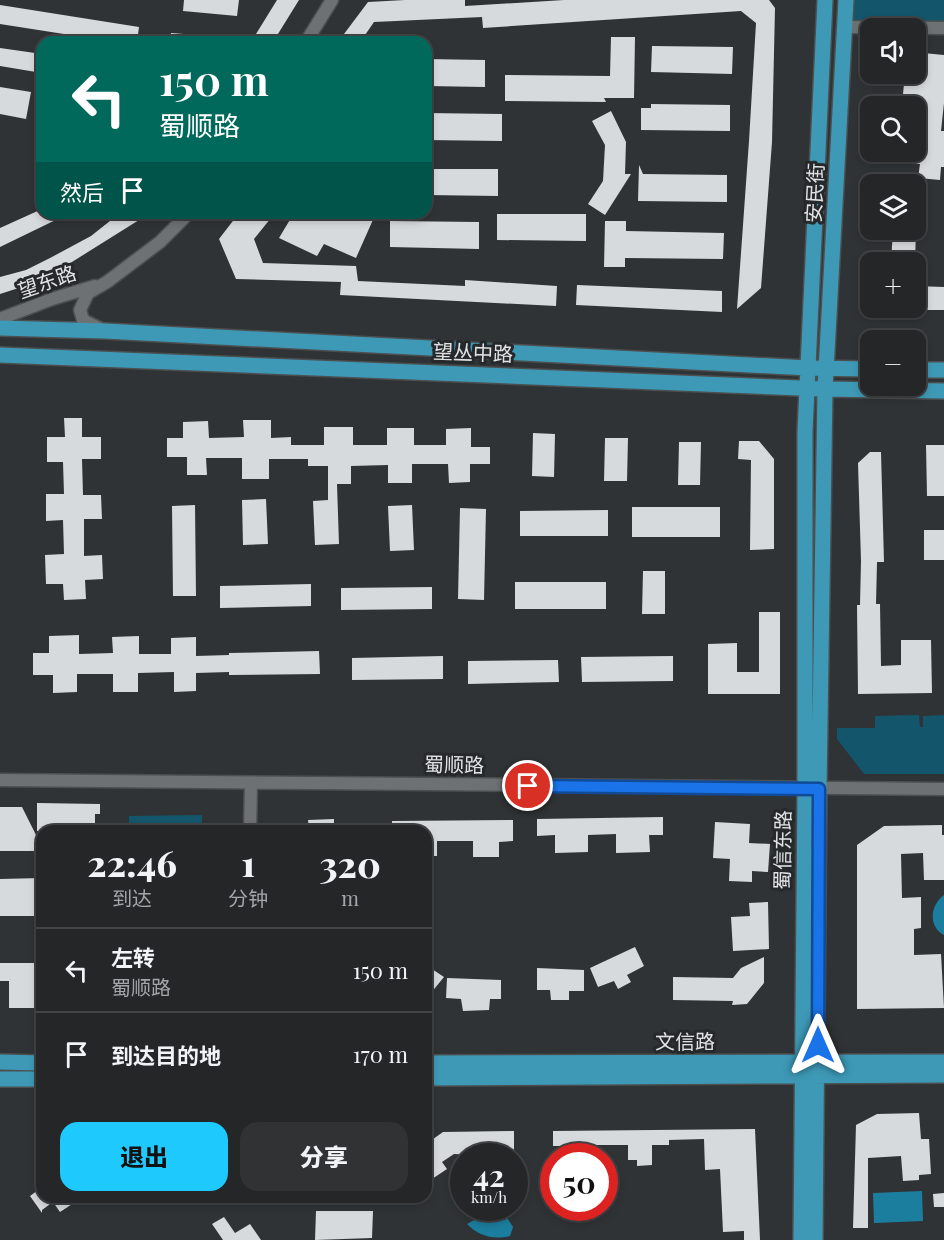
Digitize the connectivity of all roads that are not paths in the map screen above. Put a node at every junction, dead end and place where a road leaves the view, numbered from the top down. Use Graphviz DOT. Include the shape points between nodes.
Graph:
graph roads {
  1 [pos="332,0"];
  2 [pos="825,0"];
  3 [pos="846,0"];
  4 [pos="845,27"];
  5 [pos="944,28"];
  6 [pos="310,36"];
  7 [pos="183,219"];
  8 [pos="107,282"];
  9 [pos="0,319"];
  10 [pos="0,328"];
  11 [pos="105,331"];
  12 [pos="0,355"];
  13 [pos="808,369"];
  14 [pos="825,369"];
  15 [pos="860,369"];
  16 [pos="926,370"];
  17 [pos="944,370"];
  18 [pos="807,388"];
  19 [pos="825,389"];
  20 [pos="944,390"];
  21 [pos="0,780"];
  22 [pos="251,783"];
  23 [pos="812,789"];
  24 [pos="944,789"];
  25 [pos="250,825"];
  26 [pos="0,1062"];
  27 [pos="944,1062"];
  28 [pos="36,1063"];
  29 [pos="432,1063"];
  30 [pos="810,1069"];
  31 [pos="944,1075"];
  32 [pos="432,1078"];
  33 [pos="0,1079"];
  34 [pos="36,1079"];
  35 [pos="801,1240"];
  36 [pos="815,1240"];
  1 -- 6 [label="street"];
  2 -- 13 [label="main road, 安民街"];
  3 -- 4 [label="main road, 安民街"];
  4 -- 5 [label="street"];
  4 -- 14 [label="main road, 安民街"];
  7 -- 8 [label="street, 望东路" via="160,242"];
  8 -- 9 [label="street, 望东路"];
  8 -- 11 [label="street, 望东路" via="88,293 80,310 83,320"];
  10 -- 11 [label="main road, 望丛中路"];
  11 -- 13 [label="main road, 望丛中路"];
  12 -- 18 [label="main road, 望丛中路"];
  13 -- 14 [label="main road, 望丛中路"];
  13 -- 18 [label="main road, 安民街"];
  14 -- 15 [label="main road, 望丛中路"];
  14 -- 19 [label="main road, 安民街"];
  16 -- 17 [label="main road"];
  18 -- 19 [label="main road, 望丛中路"];
  18 -- 23 [label="main road, 蜀信东路"];
  19 -- 20 [label="main road, 望丛中路"];
  19 -- 23 [label="main road, 蜀信东路"];
  21 -- 22 [label="street, 蜀顺路"];
  22 -- 23 [label="street, 蜀顺路"];
  22 -- 25 [label="street"];
  23 -- 24 [label="street, 蜀顺路"];
  23 -- 30 [label="main road, 蜀信东路"];
  26 -- 28 [label="main road"];
  27 -- 30 [label="main road, 文信路"];
  29 -- 30 [label="main road, 文信路"];
  30 -- 31 [label="main road"];
  30 -- 32 [label="main road"];
  30 -- 35 [label="main road, 蜀信东路"];
  30 -- 36 [label="main road, 蜀信东路"];
  33 -- 34 [label="main road"];
}
